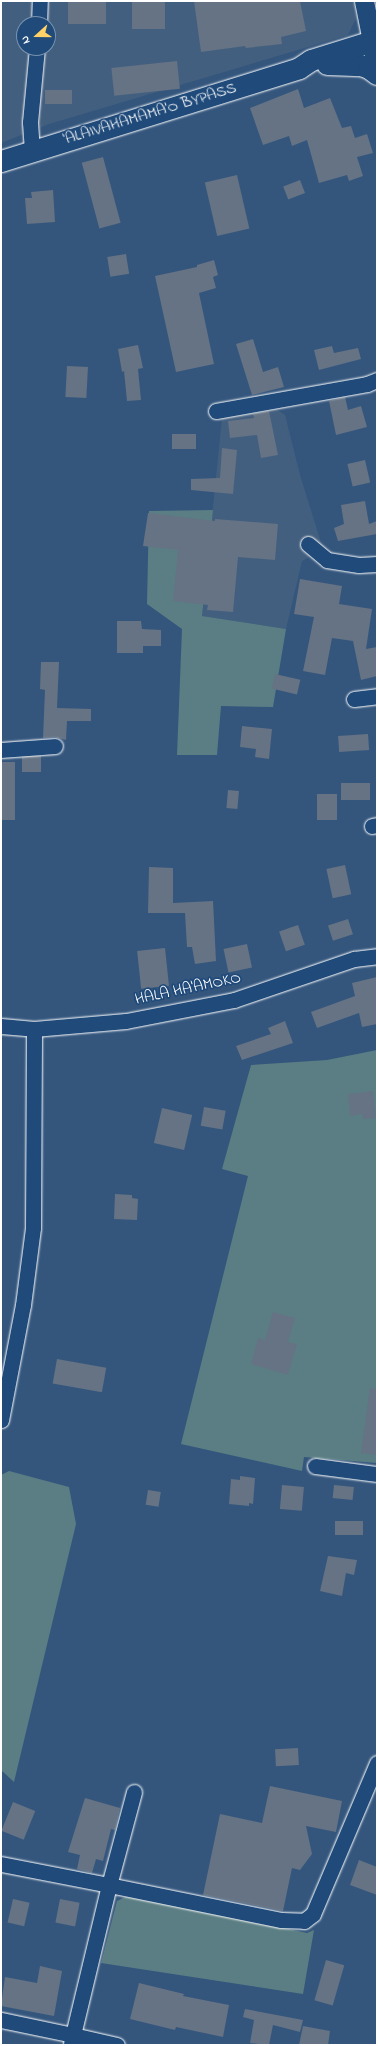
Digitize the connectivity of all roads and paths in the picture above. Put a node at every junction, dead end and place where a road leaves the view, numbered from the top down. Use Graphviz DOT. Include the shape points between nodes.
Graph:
graph roads {
  1 [pos="40,1"];
  2 [pos="364,1"];
  3 [pos="39,16"];
  4 [pos="376,49"];
  5 [pos="36,56"];
  6 [pos="327,64"];
  7 [pos="299,68"];
  8 [pos="377,74"];
  9 [pos="32,151"];
  10 [pos="1,161"];
  11 [pos="377,380"];
  12 [pos="216,411"];
  13 [pos="308,544"];
  14 [pos="377,564"];
  15 [pos="377,696"];
  16 [pos="354,699"];
  17 [pos="55,746"];
  18 [pos="1,750"];
  19 [pos="377,956"];
  20 [pos="1,1026"];
  21 [pos="34,1029"];
  22 [pos="1,1420"];
  23 [pos="315,1466"];
  24 [pos="377,1474"];
  25 [pos="377,1763"];
  26 [pos="134,1792"];
  27 [pos="1,1864"];
  28 [pos="109,1885"];
  29 [pos="1,2020"];
  30 [pos="72,2040"];
  31 [pos="117,2045"];
  1 -- 3 [label="street"];
  2 -- 4 [label="street"];
  4 -- 6 [label="main road, 'ALAIVAHAMAMA'O BYPASS"];
  4 -- 7 [label="main road, 'ALAIVAHAMAMA'O BYPASS" via="311,60"];
  5 -- 9 [label="street" via="30,122"];
  6 -- 7 [label="main road, 'ALAIVAHAMAMA'O BYPASS"];
  6 -- 8 [label="main road" via="361,65"];
  7 -- 9 [label="main road, 'ALAIVAHAMAMA'O BYPASS"];
  9 -- 10 [label="main road, 'ALAIVAHAMAMA'O BYPASS"];
  11 -- 12 [label="street" via="367,384"];
  13 -- 14 [label="street" via="327,560 359,565"];
  15 -- 16 [label="street"];
  17 -- 18 [label="street"];
  19 -- 21 [label="street, HALA HA'AMOKO" via="354,959 234,1000 126,1021"];
  20 -- 21 [label="street, HALA HA'AMOKO"];
  21 -- 22 [label="street" via="33,1228 23,1305"];
  23 -- 24 [label="street"];
  25 -- 28 [label="street" via="316,1909 304,1921 281,1920"];
  26 -- 28 [label="street"];
  27 -- 28 [label="street"];
  28 -- 30 [label="street"];
  29 -- 30 [label="street"];
  30 -- 31 [label="street"];
}
